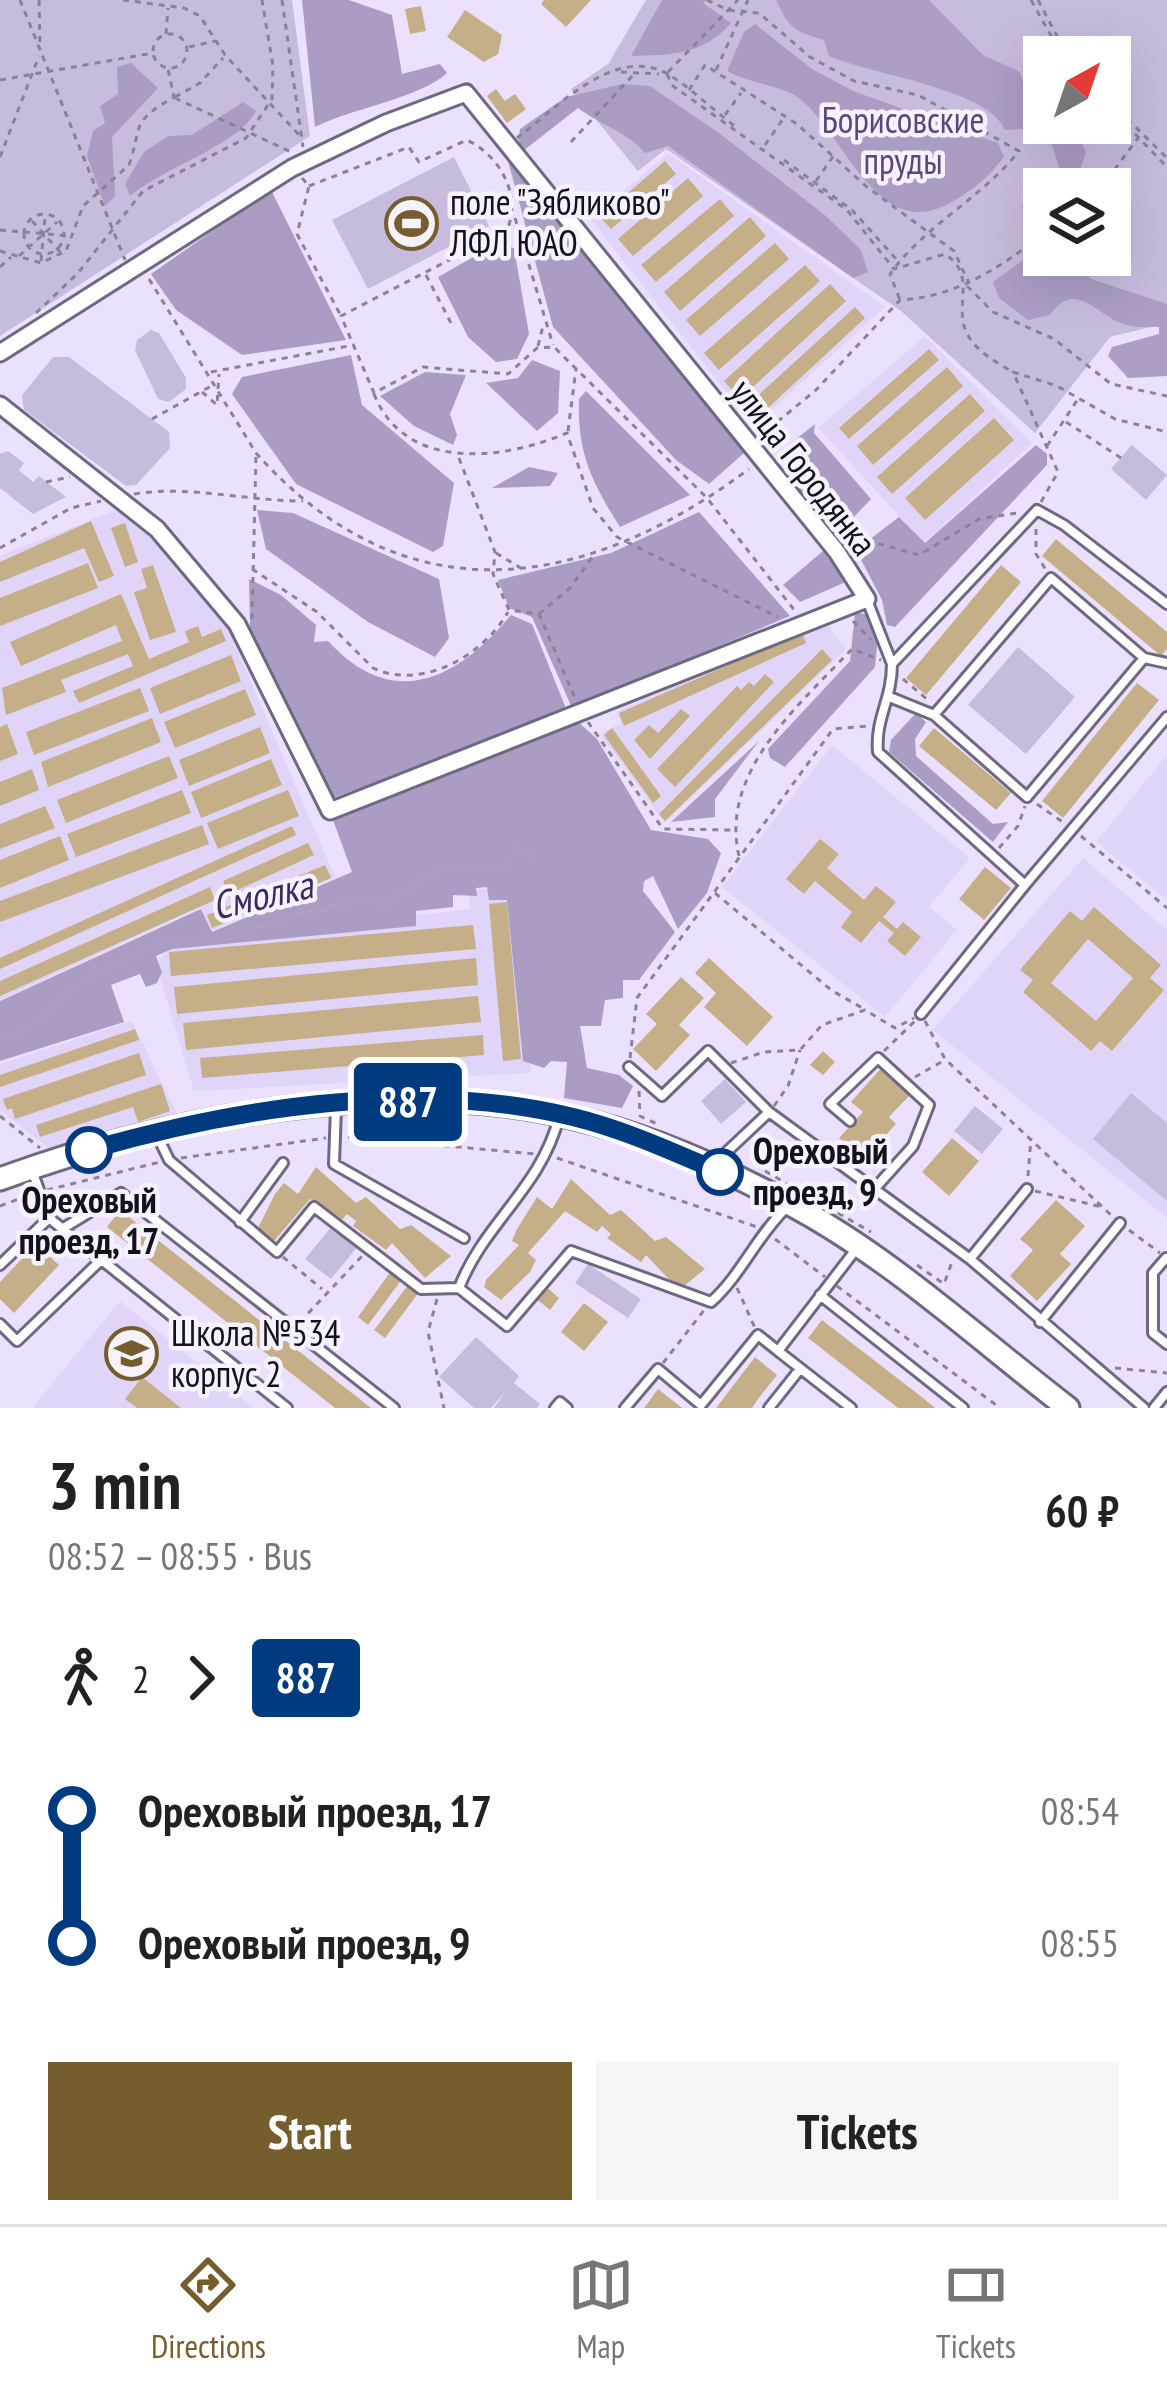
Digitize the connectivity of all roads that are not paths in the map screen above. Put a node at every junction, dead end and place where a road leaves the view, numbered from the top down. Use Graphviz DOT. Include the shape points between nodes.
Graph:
graph roads {
  1 [pos="0,352"];
  2 [pos="0,406"];
  3 [pos="867,598"];
  4 [pos="1167,604"];
  5 [pos="1144,658"];
  6 [pos="1167,663"];
  7 [pos="892,667"];
  8 [pos="892,698"];
  9 [pos="936,712"];
  10 [pos="1167,717"];
  11 [pos="1025,885"];
  12 [pos="921,1014"];
  13 [pos="628,1067"];
  14 [pos="336,1106"];
  15 [pos="769,1112"];
  16 [pos="559,1114"];
  17 [pos="850,1121"];
  18 [pos="155,1132"];
  19 [pos="36,1158"];
  20 [pos="283,1163"];
  21 [pos="713,1169"];
  22 [pos="0,1179"];
  23 [pos="877,1186"];
  24 [pos="1027,1189"];
  25 [pos="791,1204"];
  26 [pos="49,1218"];
  27 [pos="240,1222"];
  28 [pos="1120,1223"];
  29 [pos="62,1229"];
  30 [pos="464,1238"];
  31 [pos="858,1247"];
  32 [pos="1167,1258"];
  33 [pos="970,1259"];
  34 [pos="101,1260"];
  35 [pos="0,1265"];
  36 [pos="459,1288"];
  37 [pos="820,1295"];
  38 [pos="1040,1322"];
  39 [pos="0,1324"];
  40 [pos="1167,1344"];
  41 [pos="778,1352"];
  42 [pos="800,1369"];
  43 [pos="1167,1392"];
  44 [pos="287,1408"];
  45 [pos="394,1408"];
  46 [pos="555,1408"];
  47 [pos="567,1408"];
  48 [pos="625,1408"];
  49 [pos="769,1408"];
  50 [pos="851,1408"];
  51 [pos="963,1408"];
  52 [pos="1068,1408"];
  53 [pos="1144,1408"];
  54 [pos="1154,1408"];
  1 -- 3 [label="street, улица Городянка" via="300,164 468,88"];
  2 -- 3 [label="street, улица Городянка" via="157,529 237,624 329,812"];
  3 -- 7 [label="lane"];
  4 -- 7 [label="lane" via="1037,510"];
  5 -- 6 [label="lane"];
  5 -- 9 [label="lane" via="1051,578"];
  5 -- 9 [label="lane" via="1027,797"];
  7 -- 8 [label="lane"];
  8 -- 9 [label="lane"];
  8 -- 11 [label="lane" via="876,725 885,763"];
  10 -- 11 [label="lane"];
  11 -- 12 [label="lane"];
  13 -- 15 [label="lane" via="662,1096 708,1051"];
  14 -- 16 [label="street" via="466,1104"];
  14 -- 18 [label="street"];
  14 -- 30 [label="lane" via="334,1163"];
  15 -- 21 [label="lane" via="719,1154"];
  15 -- 23 [label="lane"];
  16 -- 21 [label="street"];
  16 -- 36 [label="lane" via="549,1155"];
  17 -- 23 [label="lane" via="830,1104 878,1058 929,1105 913,1146"];
  18 -- 19 [label="street"];
  18 -- 27 [label="lane" via="169,1160"];
  19 -- 22 [label="street"];
  19 -- 26 [label="lane"];
  20 -- 27 [label="lane"];
  21 -- 25 [label="street"];
  23 -- 33 [label="lane"];
  24 -- 33 [label="lane"];
  25 -- 31 [label="street"];
  25 -- 36 [label="lane" via="711,1302 571,1251 507,1326"];
  26 -- 29 [label="lane"];
  26 -- 35 [label="lane"];
  27 -- 36 [label="lane" via="278,1252 314,1207 422,1288"];
  28 -- 38 [label="lane"];
  29 -- 34 [label="lane"];
  29 -- 45 [label="lane" via="121,1193"];
  31 -- 37 [label="lane"];
  31 -- 52 [label="street"];
  32 -- 40 [label="lane" via="1153,1274 1153,1333"];
  33 -- 38 [label="lane"];
  34 -- 39 [label="lane" via="17,1341"];
  34 -- 44 [label="lane"];
  37 -- 41 [label="lane"];
  37 -- 51 [label="lane"];
  38 -- 53 [label="lane"];
  41 -- 42 [label="lane"];
  41 -- 48 [label="lane" via="758,1335 701,1405 658,1369"];
  42 -- 49 [label="lane"];
  42 -- 50 [label="lane"];
  43 -- 54 [label="lane"];
  46 -- 47 [label="lane"];
}
